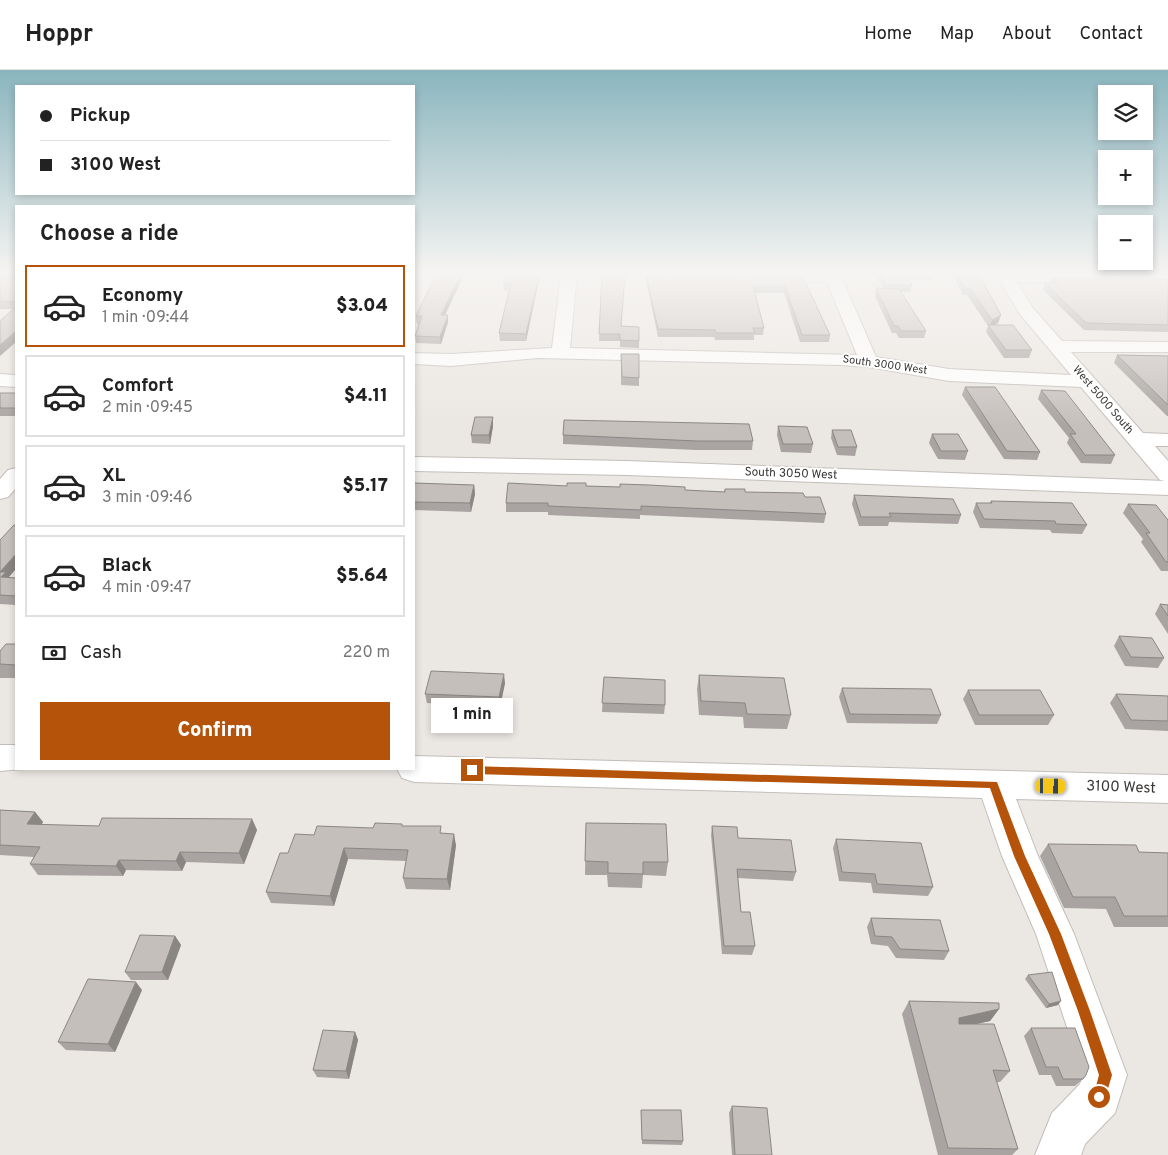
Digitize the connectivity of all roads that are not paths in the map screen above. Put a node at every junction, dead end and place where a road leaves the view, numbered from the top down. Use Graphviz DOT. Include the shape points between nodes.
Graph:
graph roads {
  1 [pos="563,326"];
  2 [pos="855,326"];
  3 [pos="1039,326"];
  4 [pos="1056,346"];
  5 [pos="1168,347"];
  6 [pos="560,353"];
  7 [pos="415,359"];
  8 [pos="869,361"];
  9 [pos="0,380"];
  10 [pos="15,380"];
  11 [pos="1087,381"];
  12 [pos="1138,440"];
  13 [pos="1168,440"];
  14 [pos="415,464"];
  15 [pos="1168,475"];
  16 [pos="15,476"];
  17 [pos="1168,488"];
  18 [pos="0,492"];
  19 [pos="0,758"];
  20 [pos="15,758"];
  21 [pos="415,769"];
  22 [pos="994,784"];
  23 [pos="1168,789"];
  24 [pos="1058,1155"];
  1 -- 6 [label="street"];
  2 -- 8 [label="street"];
  3 -- 4 [label="street, West 5000 South"];
  4 -- 5 [label="street"];
  4 -- 11 [label="street, West 5000 South"];
  6 -- 7 [label="street, South 3000 West"];
  6 -- 8 [label="street, South 3000 West"];
  8 -- 11 [label="street, South 3000 West" via="949,375"];
  9 -- 10 [label="street"];
  11 -- 12 [label="street, West 5000 South"];
  12 -- 13 [label="street"];
  12 -- 15 [label="street, West 5000 South"];
  14 -- 17 [label="street, South 3050 West" via="627,468"];
  16 -- 18 [label="street"];
  19 -- 20 [label="street"];
  21 -- 22 [label="street, 3100 West"];
  22 -- 23 [label="street, 3100 West"];
  22 -- 24 [label="street" via="1020,856 1055,934 1105,1075 1099,1097 1068,1128"];
}
